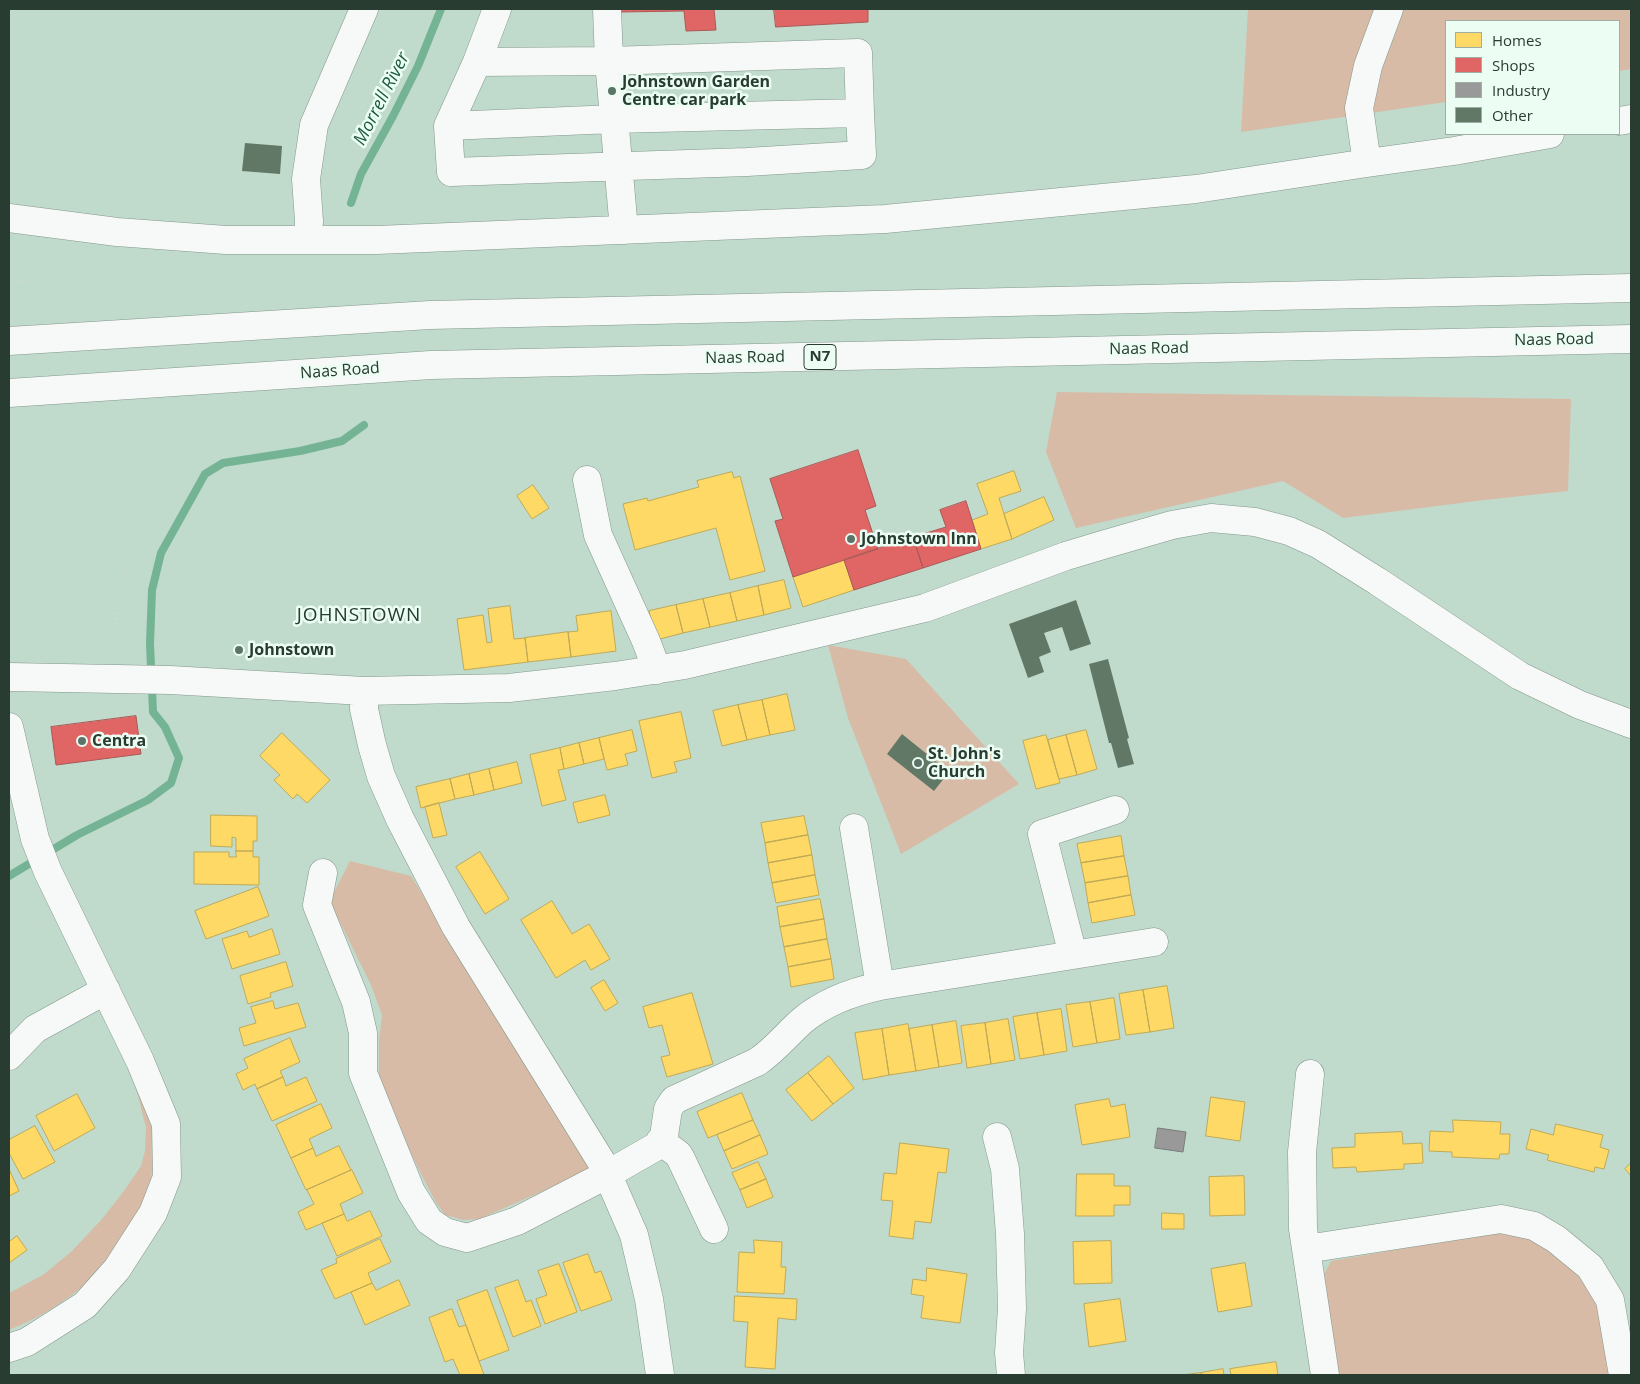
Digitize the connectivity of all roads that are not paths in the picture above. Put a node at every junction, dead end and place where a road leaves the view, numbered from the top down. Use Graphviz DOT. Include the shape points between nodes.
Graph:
graph roads {
  1 [pos="364,9"];
  2 [pos="497,9"];
  3 [pos="607,9"];
  4 [pos="1388,9"];
  5 [pos="609,61"];
  6 [pos="476,62"];
  7 [pos="860,113"];
  8 [pos="614,120"];
  9 [pos="448,126"];
  10 [pos="1544,135"];
  11 [pos="1367,163"];
  12 [pos="619,167"];
  13 [pos="9,218"];
  14 [pos="624,230"];
  15 [pos="308,239"];
  16 [pos="1631,288"];
  17 [pos="1631,339"];
  18 [pos="9,340"];
  19 [pos="9,394"];
  20 [pos="588,480"];
  21 [pos="657,670"];
  22 [pos="9,677"];
  23 [pos="364,691"];
  24 [pos="1631,724"];
  25 [pos="9,727"];
  26 [pos="1116,810"];
  27 [pos="854,828"];
  28 [pos="323,873"];
  29 [pos="1154,942"];
  30 [pos="1073,955"];
  31 [pos="880,986"];
  32 [pos="106,990"];
  33 [pos="9,1056"];
  34 [pos="1310,1074"];
  35 [pos="997,1137"];
  36 [pos="660,1141"];
  37 [pos="608,1174"];
  38 [pos="714,1229"];
  39 [pos="1306,1249"];
  40 [pos="9,1348"];
  41 [pos="660,1375"];
  42 [pos="1011,1375"];
  43 [pos="1326,1375"];
  44 [pos="1624,1375"];
  1 -- 15 [label="main road" via="314,125 306,180"];
  2 -- 6 [label="main road"];
  3 -- 5 [label="main road"];
  4 -- 11 [label="main road" via="1368,66 1359,108"];
  5 -- 6 [label="main road"];
  5 -- 7 [label="main road" via="858,53"];
  5 -- 8 [label="main road"];
  6 -- 9 [label="main road"];
  7 -- 8 [label="main road"];
  7 -- 12 [label="main road" via="862,155"];
  8 -- 9 [label="main road"];
  8 -- 12 [label="main road"];
  9 -- 12 [label="main road" via="451,172"];
  10 -- 11 [label="main road"];
  11 -- 14 [label="main road" via="1196,189 895,218"];
  12 -- 14 [label="main road"];
  13 -- 15 [label="main road" via="116,232 226,240"];
  14 -- 15 [label="main road" via="377,240"];
  16 -- 18 [label="main road" via="430,315"];
  17 -- 19 [label="main road, Naas Road / N7" via="431,365"];
  20 -- 21 [label="main road" via="598,535"];
  21 -- 23 [label="main road" via="509,688"];
  21 -- 24 [label="main road" via="925,608 1098,546 1172,525 1211,518 1255,522 1318,544 1520,676 1580,705"];
  22 -- 23 [label="main road" via="132,679"];
  23 -- 37 [label="main road" via="364,709 372,745 381,776 400,819 456,927"];
  25 -- 32 [label="main road" via="35,839"];
  26 -- 30 [label="main road" via="1042,834"];
  27 -- 31 [label="main road"];
  28 -- 37 [label="main road" via="317,905 356,1002 363,1033 363,1073 411,1192 429,1221 445,1232 467,1238 517,1221"];
  29 -- 30 [label="main road"];
  30 -- 31 [label="main road"];
  31 -- 36 [label="main road" via="848,994 823,1006 758,1062 674,1100 668,1109 664,1136"];
  32 -- 33 [label="main road" via="35,1029"];
  32 -- 40 [label="main road" via="166,1124 167,1177 153,1212 117,1269 85,1305 27,1342"];
  34 -- 39 [label="main road" via="1302,1152"];
  35 -- 42 [label="main road" via="1005,1169 1010,1234"];
  36 -- 37 [label="main road" via="657,1146"];
  36 -- 38 [label="main road" via="678,1154"];
  37 -- 41 [label="main road" via="634,1235 649,1299"];
  39 -- 43 [label="main road"];
  39 -- 44 [label="main road" via="1501,1219 1534,1226 1556,1239 1590,1267 1610,1300"];
}
